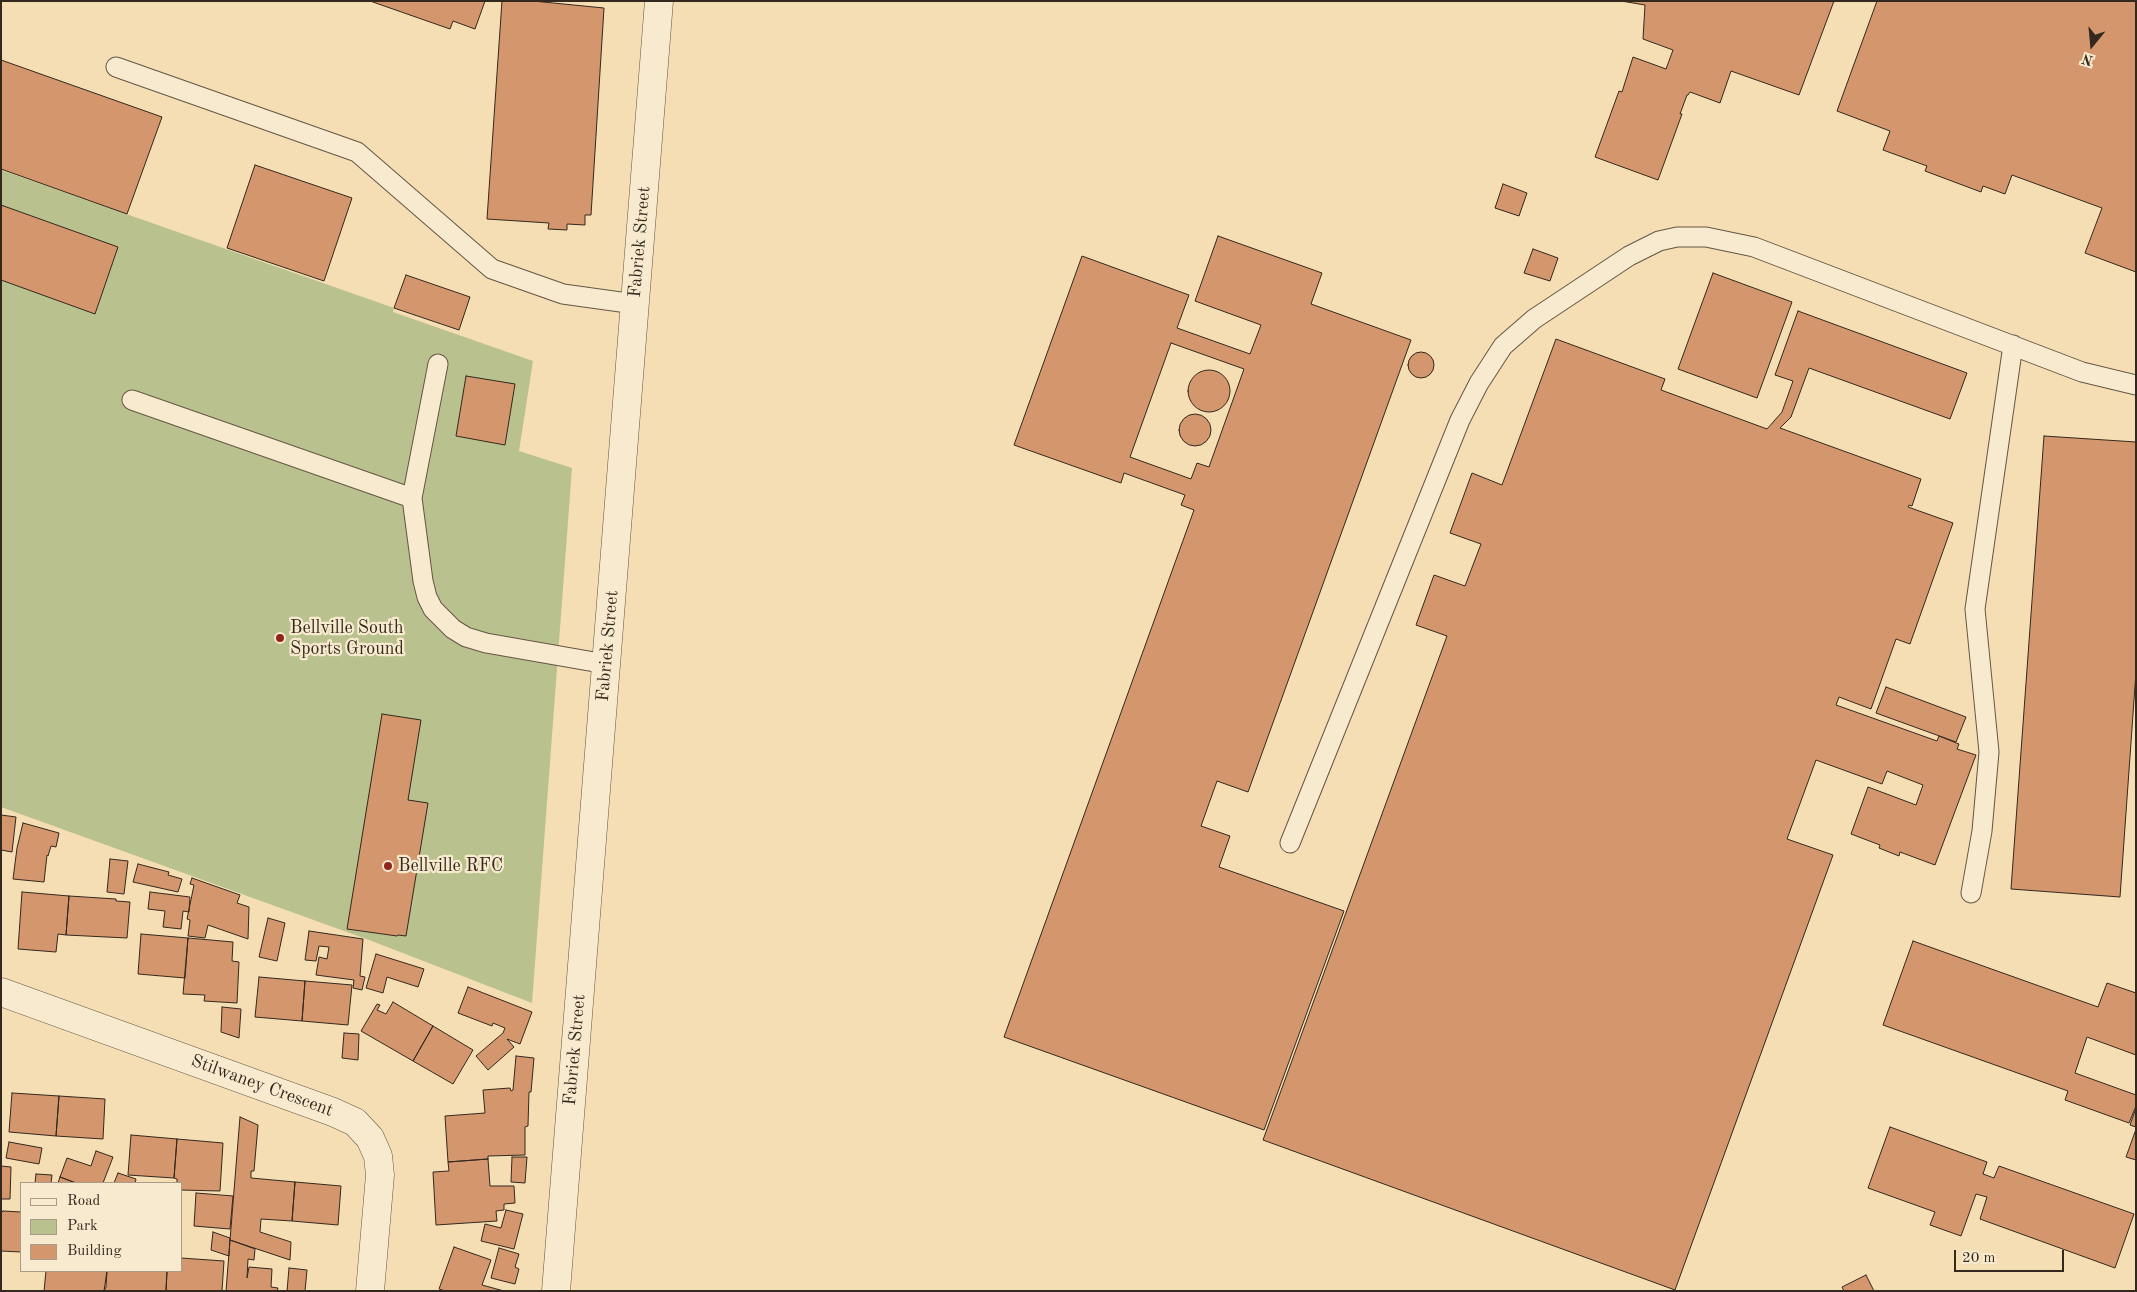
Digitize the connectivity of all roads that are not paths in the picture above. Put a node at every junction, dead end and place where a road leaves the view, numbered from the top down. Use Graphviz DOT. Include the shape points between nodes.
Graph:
graph roads {
  1 [pos="659,1"];
  2 [pos="116,66"];
  3 [pos="635,304"];
  4 [pos="2013,345"];
  5 [pos="438,364"];
  6 [pos="2136,385"];
  7 [pos="132,400"];
  8 [pos="412,498"];
  9 [pos="606,664"];
  10 [pos="1290,843"];
  11 [pos="1971,893"];
  12 [pos="1,992"];
  13 [pos="370,1291"];
  14 [pos="556,1291"];
  1 -- 3 [label="street, Fabriek Street"];
  2 -- 3 [label="lane" via="357,152 492,269 563,294"];
  3 -- 9 [label="street, Fabriek Street"];
  4 -- 6 [label="lane" via="2082,372"];
  4 -- 10 [label="lane" via="1754,247 1706,236 1659,241 1629,256 1534,319 1503,346 1460,420"];
  4 -- 11 [label="lane" via="1975,609 1989,752 1982,831"];
  5 -- 8 [label="lane"];
  7 -- 8 [label="lane"];
  8 -- 9 [label="lane" via="427,597 441,619 466,637 486,643"];
  9 -- 14 [label="street, Fabriek Street"];
  12 -- 13 [label="street, Stilwaney Crescent" via="355,1122 370,1138 378,1156 380,1175"];
}
